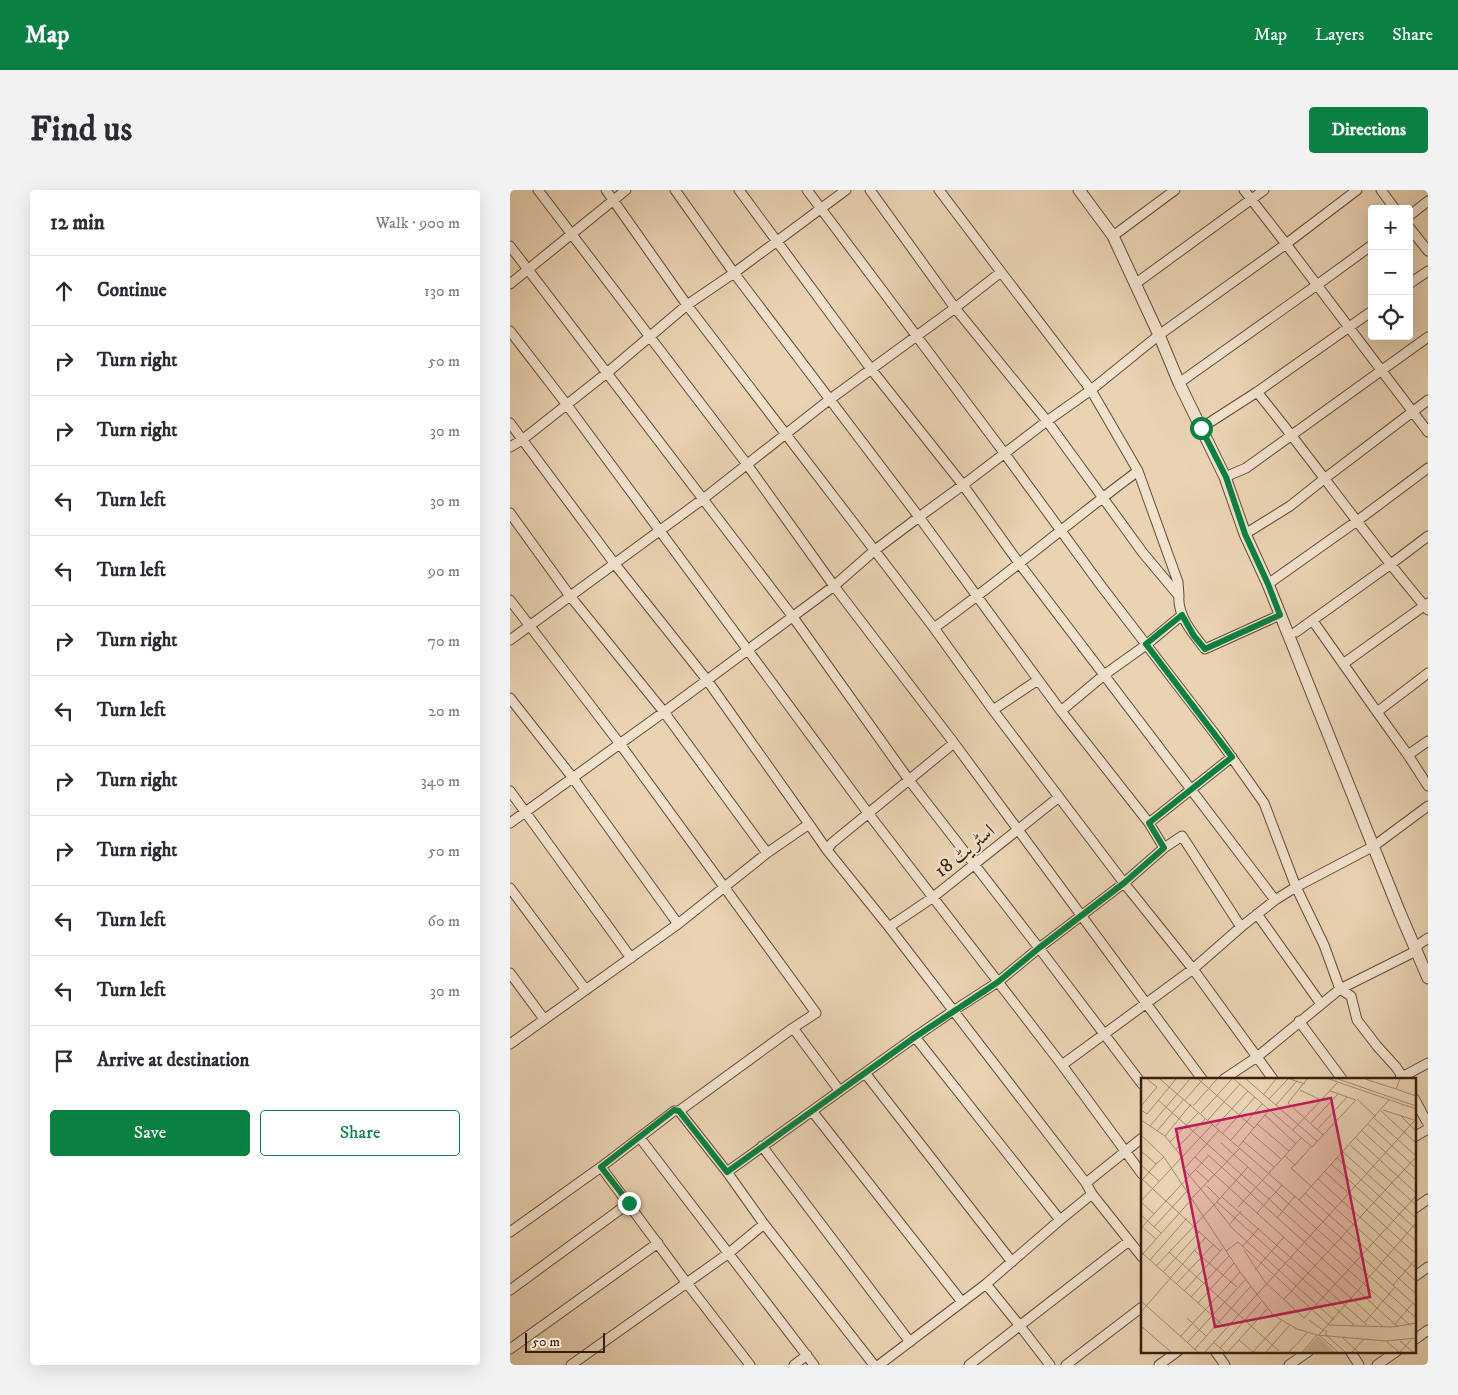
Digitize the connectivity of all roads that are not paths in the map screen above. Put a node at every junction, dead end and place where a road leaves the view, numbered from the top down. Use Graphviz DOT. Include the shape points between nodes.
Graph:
graph roads {
  1 [pos="538,190"];
  2 [pos="606,190"];
  3 [pos="626,190"];
  4 [pos="675,190"];
  5 [pos="739,190"];
  6 [pos="807,190"];
  7 [pos="846,190"];
  8 [pos="870,190"];
  9 [pos="939,190"];
  10 [pos="1079,190"];
  11 [pos="1175,190"];
  12 [pos="1244,190"];
  13 [pos="1264,190"];
  14 [pos="1357,190"];
  15 [pos="1381,190"];
  16 [pos="614,199"];
  17 [pos="1251,200"];
  18 [pos="1428,201"];
  19 [pos="1392,205"];
  20 [pos="821,209"];
  21 [pos="1413,213"];
  22 [pos="1413,232"];
  23 [pos="572,234"];
  24 [pos="1113,236"];
  25 [pos="778,241"];
  26 [pos="1286,244"];
  27 [pos="510,246"];
  28 [pos="1368,248"];
  29 [pos="1428,251"];
  30 [pos="528,270"];
  31 [pos="1428,271"];
  32 [pos="1000,272"];
  33 [pos="734,273"];
  34 [pos="1413,281"];
  35 [pos="510,284"];
  36 [pos="1136,284"];
  37 [pos="1317,285"];
  38 [pos="687,305"];
  39 [pos="955,308"];
  40 [pos="1368,314"];
  41 [pos="1349,327"];
  42 [pos="510,331"];
  43 [pos="1160,335"];
  44 [pos="649,336"];
  45 [pos="916,336"];
  46 [pos="1428,337"];
  47 [pos="871,369"];
  48 [pos="1382,370"];
  49 [pos="608,372"];
  50 [pos="1179,383"];
  51 [pos="1091,390"];
  52 [pos="1258,392"];
  53 [pos="829,400"];
  54 [pos="1428,400"];
  55 [pos="567,405"];
  56 [pos="1413,411"];
  57 [pos="1047,421"];
  58 [pos="510,423"];
  59 [pos="1201,428"];
  60 [pos="1428,432"];
  61 [pos="786,433"];
  62 [pos="1292,435"];
  63 [pos="522,440"];
  64 [pos="510,447"];
  65 [pos="1005,454"];
  66 [pos="746,464"];
  67 [pos="1428,468"];
  68 [pos="1138,472"];
  69 [pos="1226,477"];
  70 [pos="1324,479"];
  71 [pos="963,485"];
  72 [pos="703,498"];
  73 [pos="1102,498"];
  74 [pos="510,513"];
  75 [pos="919,517"];
  76 [pos="1357,521"];
  77 [pos="660,530"];
  78 [pos="1061,531"];
  79 [pos="1245,534"];
  80 [pos="1428,536"];
  81 [pos="875,550"];
  82 [pos="614,563"];
  83 [pos="1019,563"];
  84 [pos="1391,564"];
  85 [pos="1268,584"];
  86 [pos="834,586"];
  87 [pos="570,596"];
  88 [pos="1179,596"];
  89 [pos="978,597"];
  90 [pos="510,600"];
  91 [pos="1427,606"];
  92 [pos="1182,615"];
  93 [pos="1280,615"];
  94 [pos="793,617"];
  95 [pos="1313,620"];
  96 [pos="529,625"];
  97 [pos="934,628"];
  98 [pos="1296,632"];
  99 [pos="510,640"];
  100 [pos="1146,644"];
  101 [pos="748,650"];
  102 [pos="1343,664"];
  103 [pos="1428,673"];
  104 [pos="1104,675"];
  105 [pos="707,680"];
  106 [pos="1038,680"];
  107 [pos="510,698"];
  108 [pos="993,710"];
  109 [pos="1062,711"];
  110 [pos="664,712"];
  111 [pos="1377,712"];
  112 [pos="1428,740"];
  113 [pos="954,743"];
  114 [pos="620,744"];
  115 [pos="1408,754"];
  116 [pos="1232,757"];
  117 [pos="573,778"];
  118 [pos="909,780"];
  119 [pos="1428,786"];
  120 [pos="1191,789"];
  121 [pos="510,791"];
  122 [pos="1060,797"];
  123 [pos="1428,806"];
  124 [pos="526,812"];
  125 [pos="868,813"];
  126 [pos="510,823"];
  127 [pos="1149,823"];
  128 [pos="809,824"];
  129 [pos="1018,829"];
  130 [pos="1374,846"];
  131 [pos="1164,848"];
  132 [pos="826,850"];
  133 [pos="767,853"];
  134 [pos="974,864"];
  135 [pos="1124,883"];
  136 [pos="1296,887"];
  137 [pos="510,888"];
  138 [pos="725,888"];
  139 [pos="932,898"];
  140 [pos="1275,900"];
  141 [pos="1257,914"];
  142 [pos="1082,915"];
  143 [pos="678,924"];
  144 [pos="889,927"];
  145 [pos="1242,927"];
  146 [pos="1428,938"];
  147 [pos="1039,948"];
  148 [pos="1415,949"];
  149 [pos="631,958"];
  150 [pos="1193,969"];
  151 [pos="510,973"];
  152 [pos="1428,978"];
  153 [pos="998,982"];
  154 [pos="1340,989"];
  155 [pos="586,990"];
  156 [pos="1146,1002"];
  157 [pos="1321,1004"];
  158 [pos="953,1011"];
  159 [pos="544,1019"];
  160 [pos="1298,1022"];
  161 [pos="793,1028"];
  162 [pos="1104,1034"];
  163 [pos="915,1037"];
  164 [pos="510,1044"];
  165 [pos="1256,1057"];
  166 [pos="1428,1063"];
  167 [pos="1062,1065"];
  168 [pos="865,1073"];
  169 [pos="1201,1078"];
  170 [pos="1225,1078"];
  171 [pos="1272,1078"];
  172 [pos="1341,1078"];
  173 [pos="1402,1078"];
  174 [pos="1141,1083"];
  175 [pos="839,1090"];
  176 [pos="1416,1102"];
  177 [pos="679,1111"];
  178 [pos="812,1111"];
  179 [pos="1428,1124"];
  180 [pos="1428,1129"];
  181 [pos="1416,1136"];
  182 [pos="640,1138"];
  183 [pos="1141,1139"];
  184 [pos="762,1146"];
  185 [pos="1124,1151"];
  186 [pos="601,1167"];
  187 [pos="727,1172"];
  188 [pos="1141,1173"];
  189 [pos="1086,1184"];
  190 [pos="1092,1194"];
  191 [pos="1428,1199"];
  192 [pos="629,1203"];
  193 [pos="1416,1208"];
  194 [pos="1060,1220"];
  195 [pos="764,1224"];
  196 [pos="510,1232"];
  197 [pos="1129,1242"];
  198 [pos="658,1243"];
  199 [pos="729,1253"];
  200 [pos="1141,1256"];
  201 [pos="1012,1262"];
  202 [pos="1428,1267"];
  203 [pos="1416,1275"];
  204 [pos="686,1282"];
  205 [pos="986,1284"];
  206 [pos="510,1290"];
  207 [pos="962,1302"];
  208 [pos="1141,1308"];
  209 [pos="1020,1326"];
  210 [pos="1428,1330"];
  211 [pos="1416,1339"];
  212 [pos="910,1342"];
  213 [pos="510,1349"];
  214 [pos="1177,1352"];
  215 [pos="1216,1352"];
  216 [pos="1308,1352"];
  217 [pos="1351,1352"];
  218 [pos="1396,1352"];
  219 [pos="807,1355"];
  220 [pos="571,1365"];
  221 [pos="750,1365"];
  222 [pos="794,1365"];
  223 [pos="814,1365"];
  224 [pos="874,1365"];
  225 [pos="880,1365"];
  226 [pos="969,1365"];
  227 [pos="1050,1365"];
  228 [pos="1066,1365"];
  229 [pos="1160,1365"];
  230 [pos="1224,1365"];
  231 [pos="1289,1365"];
  232 [pos="1359,1365"];
  233 [pos="1377,1365"];
  1 -- 23 [label="street"];
  2 -- 16 [label="street"];
  3 -- 16 [label="street"];
  4 -- 33 [label="street"];
  5 -- 25 [label="street"];
  6 -- 20 [label="street"];
  7 -- 20 [label="street"];
  8 -- 39 [label="street"];
  9 -- 32 [label="street"];
  10 -- 24 [label="street"];
  11 -- 24 [label="street"];
  12 -- 17 [label="street"];
  13 -- 17 [label="street"];
  14 -- 26 [label="street"];
  15 -- 19 [label="street"];
  16 -- 23 [label="street"];
  16 -- 38 [label="street"];
  17 -- 26 [label="street"];
  17 -- 36 [label="street"];
  18 -- 21 [label="street"];
  20 -- 25 [label="street"];
  20 -- 45 [label="street"];
  22 -- 29 [label="street"];
  23 -- 30 [label="street"];
  23 -- 44 [label="street"];
  24 -- 36 [label="street"];
  25 -- 33 [label="street"];
  25 -- 47 [label="street"];
  26 -- 37 [label="street"];
  26 -- 43 [label="street"];
  27 -- 30 [label="street"];
  28 -- 37 [label="street"];
  30 -- 35 [label="street"];
  30 -- 49 [label="street"];
  31 -- 34 [label="street"];
  32 -- 39 [label="street"];
  32 -- 51 [label="street"];
  33 -- 38 [label="street"];
  33 -- 53 [label="street"];
  36 -- 43 [label="street"];
  37 -- 41 [label="street"];
  37 -- 50 [label="street"];
  38 -- 44 [label="street"];
  38 -- 61 [label="street"];
  39 -- 45 [label="street"];
  39 -- 57 [label="street"];
  40 -- 41 [label="street"];
  41 -- 48 [label="street"];
  41 -- 52 [label="street"];
  42 -- 55 [label="street"];
  43 -- 50 [label="street"];
  43 -- 51 [label="street"];
  44 -- 49 [label="street"];
  44 -- 66 [label="street"];
  45 -- 47 [label="street"];
  45 -- 65 [label="street"];
  46 -- 48 [label="street"];
  47 -- 53 [label="street"];
  47 -- 71 [label="street"];
  48 -- 56 [label="street"];
  48 -- 62 [label="street"];
  49 -- 55 [label="street"];
  49 -- 72 [label="street"];
  50 -- 59 [label="street"];
  51 -- 57 [label="street"];
  51 -- 68 [label="street"];
  52 -- 59 [label="street"];
  52 -- 62 [label="street"];
  53 -- 61 [label="street"];
  53 -- 75 [label="street"];
  54 -- 56 [label="street"];
  55 -- 63 [label="street"];
  55 -- 77 [label="street"];
  56 -- 60 [label="street"];
  56 -- 70 [label="street"];
  57 -- 65 [label="street"];
  57 -- 73 [label="street"];
  58 -- 63 [label="street"];
  59 -- 69 [label="street"];
  61 -- 66 [label="street"];
  61 -- 81 [label="street"];
  62 -- 69 [label="street" via="1246,468"];
  62 -- 70 [label="street"];
  63 -- 64 [label="street"];
  63 -- 82 [label="street"];
  65 -- 71 [label="street"];
  65 -- 78 [label="street"];
  66 -- 72 [label="street"];
  66 -- 86 [label="street"];
  67 -- 76 [label="street"];
  68 -- 73 [label="street"];
  68 -- 88 [label="street" via="1178,582"];
  69 -- 79 [label="street"];
  70 -- 76 [label="street"];
  70 -- 79 [label="street" via="1290,506"];
  71 -- 75 [label="street"];
  71 -- 83 [label="street"];
  72 -- 77 [label="street"];
  72 -- 94 [label="street"];
  73 -- 78 [label="street"];
  73 -- 88 [label="street"];
  74 -- 87 [label="street"];
  75 -- 81 [label="street"];
  75 -- 89 [label="street"];
  76 -- 84 [label="street"];
  76 -- 85 [label="street"];
  77 -- 82 [label="street"];
  77 -- 101 [label="street"];
  78 -- 83 [label="street"];
  78 -- 100 [label="street"];
  79 -- 85 [label="street"];
  80 -- 84 [label="street"];
  81 -- 86 [label="street"];
  81 -- 97 [label="street"];
  82 -- 87 [label="street"];
  82 -- 105 [label="street"];
  83 -- 89 [label="street"];
  83 -- 104 [label="street"];
  84 -- 91 [label="street"];
  84 -- 95 [label="street"];
  85 -- 93 [label="street"];
  86 -- 94 [label="street"];
  86 -- 113 [label="street"];
  87 -- 96 [label="street"];
  87 -- 110 [label="street"];
  88 -- 92 [label="street"];
  89 -- 97 [label="street"];
  89 -- 106 [label="street"];
  90 -- 96 [label="street"];
  91 -- 102 [label="street"];
  92 -- 93 [label="street" via="1205,649"];
  92 -- 100 [label="street"];
  93 -- 130 [label="street"];
  94 -- 101 [label="street"];
  94 -- 118 [label="street"];
  95 -- 98 [label="street"];
  95 -- 102 [label="street"];
  96 -- 99 [label="street"];
  96 -- 114 [label="street"];
  97 -- 108 [label="street"];
  100 -- 104 [label="street"];
  100 -- 116 [label="street"];
  101 -- 105 [label="street"];
  101 -- 125 [label="street"];
  102 -- 111 [label="street"];
  103 -- 111 [label="street"];
  104 -- 109 [label="street"];
  104 -- 120 [label="street"];
  105 -- 110 [label="street"];
  105 -- 128 [label="street"];
  106 -- 108 [label="street"];
  106 -- 109 [label="street"];
  107 -- 117 [label="street"];
  108 -- 122 [label="street"];
  109 -- 127 [label="street"];
  110 -- 114 [label="street"];
  110 -- 133 [label="street"];
  111 -- 115 [label="street"];
  112 -- 115 [label="street"];
  113 -- 118 [label="street"];
  113 -- 129 [label="street"];
  114 -- 117 [label="street"];
  114 -- 138 [label="street"];
  115 -- 119 [label="street"];
  116 -- 120 [label="street"];
  116 -- 136 [label="street" via="1264,803"];
  117 -- 124 [label="street"];
  117 -- 143 [label="street"];
  118 -- 125 [label="street"];
  118 -- 134 [label="street"];
  120 -- 127 [label="street"];
  120 -- 140 [label="street"];
  121 -- 124 [label="street"];
  122 -- 129 [label="street, اسٹریٹ 18"];
  122 -- 135 [label="street"];
  123 -- 130 [label="street"];
  124 -- 126 [label="street"];
  124 -- 149 [label="street"];
  125 -- 132 [label="street"];
  125 -- 139 [label="street"];
  127 -- 131 [label="street"];
  128 -- 132 [label="street"];
  128 -- 133 [label="street"];
  129 -- 134 [label="street, اسٹریٹ 18"];
  129 -- 142 [label="street"];
  130 -- 136 [label="street"];
  130 -- 148 [label="street"];
  131 -- 135 [label="street"];
  131 -- 145 [label="street" via="1182,836"];
  132 -- 144 [label="street"];
  133 -- 138 [label="street"];
  134 -- 139 [label="street, اسٹریٹ 18"];
  134 -- 147 [label="street"];
  135 -- 142 [label="street"];
  135 -- 150 [label="street"];
  136 -- 140 [label="street"];
  136 -- 154 [label="street" via="1324,945"];
  137 -- 155 [label="street"];
  138 -- 143 [label="street"];
  138 -- 161 [label="street" via="816,1013"];
  139 -- 144 [label="street, اسٹریٹ 18"];
  139 -- 153 [label="street"];
  140 -- 141 [label="street"];
  141 -- 145 [label="street"];
  141 -- 157 [label="street"];
  142 -- 147 [label="street"];
  142 -- 156 [label="street"];
  143 -- 149 [label="street"];
  144 -- 158 [label="street"];
  145 -- 150 [label="street"];
  146 -- 148 [label="street"];
  147 -- 153 [label="street"];
  147 -- 162 [label="street"];
  148 -- 152 [label="street"];
  148 -- 154 [label="street"];
  149 -- 155 [label="street"];
  150 -- 156 [label="street"];
  150 -- 165 [label="street"];
  151 -- 159 [label="street"];
  153 -- 158 [label="street"];
  153 -- 167 [label="street"];
  154 -- 157 [label="street"];
  154 -- 173 [label="street" via="1350,996 1357,1020"];
  155 -- 159 [label="street"];
  156 -- 162 [label="street"];
  156 -- 169 [label="street"];
  157 -- 160 [label="street"];
  158 -- 163 [label="street"];
  158 -- 189 [label="street"];
  159 -- 164 [label="street"];
  160 -- 165 [label="street"];
  160 -- 172 [label="street"];
  161 -- 175 [label="street"];
  161 -- 177 [label="street"];
  162 -- 167 [label="street"];
  162 -- 174 [label="street"];
  163 -- 168 [label="street"];
  163 -- 194 [label="street"];
  165 -- 170 [label="street"];
  165 -- 171 [label="street"];
  166 -- 173 [label="street"];
  167 -- 185 [label="street"];
  168 -- 175 [label="street"];
  168 -- 201 [label="street"];
  175 -- 178 [label="street"];
  176 -- 179 [label="street"];
  177 -- 182 [label="street" via="674,1110"];
  177 -- 187 [label="street"];
  178 -- 184 [label="street"];
  178 -- 207 [label="street"];
  180 -- 181 [label="street"];
  182 -- 186 [label="street"];
  182 -- 199 [label="street"];
  183 -- 185 [label="street"];
  184 -- 187 [label="street"];
  184 -- 212 [label="street"];
  185 -- 188 [label="street"];
  185 -- 189 [label="street"];
  186 -- 192 [label="street"];
  186 -- 196 [label="street"];
  187 -- 195 [label="street"];
  189 -- 190 [label="street"];
  190 -- 194 [label="street"];
  190 -- 197 [label="street"];
  191 -- 193 [label="street"];
  192 -- 198 [label="street"];
  192 -- 206 [label="street"];
  194 -- 201 [label="street"];
  195 -- 199 [label="street"];
  195 -- 224 [label="street"];
  197 -- 200 [label="street"];
  197 -- 209 [label="street"];
  198 -- 204 [label="street"];
  198 -- 213 [label="street"];
  199 -- 204 [label="street"];
  199 -- 219 [label="street"];
  201 -- 205 [label="street"];
  202 -- 203 [label="street"];
  204 -- 220 [label="street"];
  204 -- 221 [label="street"];
  205 -- 207 [label="street"];
  205 -- 209 [label="street"];
  207 -- 212 [label="street"];
  208 -- 228 [label="street"];
  209 -- 226 [label="street"];
  209 -- 227 [label="street"];
  210 -- 211 [label="street"];
  212 -- 225 [label="street"];
  214 -- 229 [label="street"];
  215 -- 230 [label="street"];
  216 -- 231 [label="street"];
  217 -- 232 [label="street"];
  218 -- 233 [label="street"];
  219 -- 222 [label="street"];
  219 -- 223 [label="street"];
}
